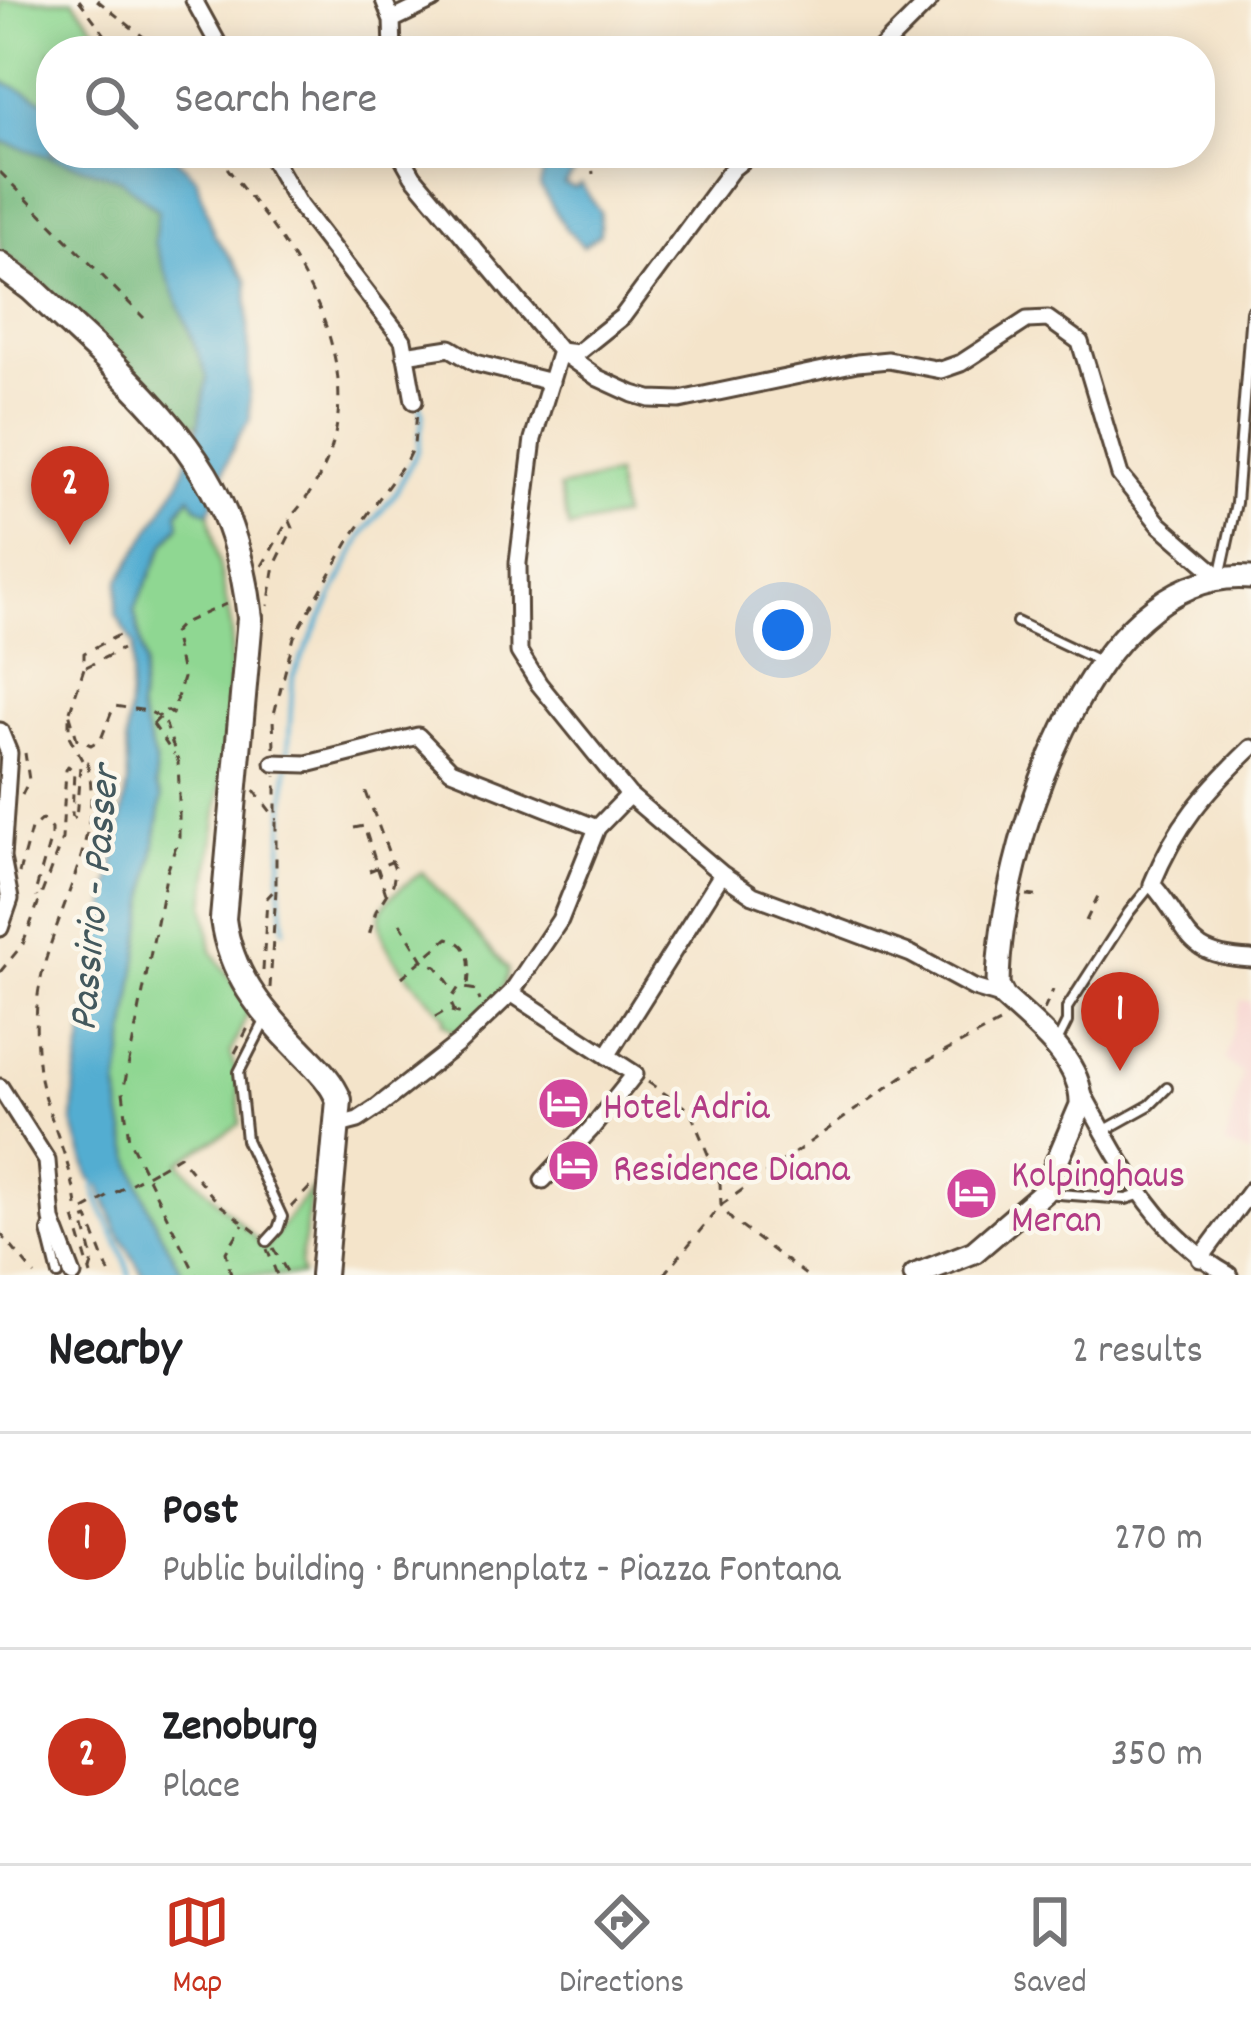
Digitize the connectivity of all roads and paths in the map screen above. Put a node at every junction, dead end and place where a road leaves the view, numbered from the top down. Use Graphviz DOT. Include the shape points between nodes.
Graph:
graph roads {
  1 [pos="79,0"];
  2 [pos="97,0"];
  3 [pos="194,0"];
  4 [pos="384,0"];
  5 [pos="434,0"];
  6 [pos="930,0"];
  7 [pos="392,20"];
  8 [pos="106,36"];
  9 [pos="142,36"];
  10 [pos="214,36"];
  11 [pos="393,36"];
  12 [pos="894,36"];
  13 [pos="229,168"];
  14 [pos="278,168"];
  15 [pos="408,168"];
  16 [pos="592,168"];
  17 [pos="733,168"];
  18 [pos="0,172"];
  19 [pos="593,174"];
  20 [pos="0,265"];
  21 [pos="1251,311"];
  22 [pos="145,318"];
  23 [pos="560,351"];
  24 [pos="405,355"];
  25 [pos="550,382"];
  26 [pos="414,401"];
  27 [pos="289,519"];
  28 [pos="257,572"];
  29 [pos="1220,577"];
  30 [pos="1251,578"];
  31 [pos="250,614"];
  32 [pos="1017,622"];
  33 [pos="1104,664"];
  34 [pos="84,668"];
  35 [pos="69,712"];
  36 [pos="0,731"];
  37 [pos="1251,748"];
  38 [pos="82,761"];
  39 [pos="178,761"];
  40 [pos="274,763"];
  41 [pos="366,792"];
  42 [pos="629,796"];
  43 [pos="246,800"];
  44 [pos="377,820"];
  45 [pos="278,821"];
  46 [pos="364,826"];
  47 [pos="597,828"];
  48 [pos="354,829"];
  49 [pos="392,861"];
  50 [pos="379,866"];
  51 [pos="369,871"];
  52 [pos="722,874"];
  53 [pos="18,878"];
  54 [pos="1151,884"];
  55 [pos="276,888"];
  56 [pos="386,896"];
  57 [pos="1098,896"];
  58 [pos="1032,897"];
  59 [pos="1043,897"];
  60 [pos="38,899"];
  61 [pos="1086,921"];
  62 [pos="400,923"];
  63 [pos="0,928"];
  64 [pos="368,939"];
  65 [pos="254,957"];
  66 [pos="1251,958"];
  67 [pos="423,961"];
  68 [pos="0,972"];
  69 [pos="402,977"];
  70 [pos="257,982"];
  71 [pos="468,986"];
  72 [pos="454,990"];
  73 [pos="511,993"];
  74 [pos="1010,1003"];
  75 [pos="455,1012"];
  76 [pos="268,1016"];
  77 [pos="435,1017"];
  78 [pos="1053,1046"];
  79 [pos="607,1057"];
  80 [pos="635,1074"];
  81 [pos="0,1087"];
  82 [pos="1167,1088"];
  83 [pos="1082,1090"];
  84 [pos="339,1125"];
  85 [pos="1103,1131"];
  86 [pos="542,1180"];
  87 [pos="316,1187"];
  88 [pos="1251,1190"];
  89 [pos="1044,1192"];
  90 [pos="1139,1195"];
  91 [pos="721,1205"];
  92 [pos="79,1214"];
  93 [pos="282,1216"];
  94 [pos="60,1219"];
  95 [pos="243,1225"];
  96 [pos="0,1233"];
  97 [pos="267,1241"];
  98 [pos="1200,1259"];
  99 [pos="84,1274"];
  100 [pos="35,1275"];
  101 [pos="58,1275"];
  102 [pos="110,1275"];
  103 [pos="196,1275"];
  104 [pos="231,1275"];
  105 [pos="278,1275"];
  106 [pos="289,1275"];
  107 [pos="322,1275"];
  108 [pos="664,1275"];
  109 [pos="806,1275"];
  110 [pos="915,1275"];
  111 [pos="1228,1275"];
  1 -- 8 [label="path"];
  2 -- 9 [label="path"];
  3 -- 10 [label="street"];
  4 -- 7 [label="street"];
  5 -- 7 [label="street"];
  6 -- 12 [label="street"];
  7 -- 11 [label="street"];
  13 -- 27 [label="path" via="300,269 334,346 339,401 332,450 319,483"];
  14 -- 24 [label="street" via="403,340"];
  15 -- 23 [label="street"];
  16 -- 19 [label="path"];
  17 -- 23 [label="street" via="623,316 577,353"];
  18 -- 22 [label="path"];
  20 -- 31 [label="main road, bridge" via="170,422 211,479 246,578"];
  21 -- 29 [label="lane" via="1236,502"];
  23 -- 25 [label="street"];
  23 -- 29 [label="street" via="633,394 680,400 872,361 941,370 1028,320 1048,319 1080,342 1120,475 1160,525"];
  24 -- 25 [label="street" via="450,348 475,363"];
  24 -- 26 [label="street"];
  25 -- 42 [label="street" via="528,467 519,652"];
  26 -- 40 [label="path" via="417,427 406,461 294,637 273,718"];
  27 -- 28 [label="path"];
  27 -- 31 [label="path" via="293,528"];
  29 -- 30 [label="street"];
  29 -- 33 [label="street" via="1162,599"];
  31 -- 39 [label="path, bridge" via="181,624 173,633 183,678 172,714 166,710 153,724"];
  31 -- 70 [label="main road" via="223,919 232,962"];
  32 -- 33 [label="lane"];
  33 -- 74 [label="street" via="1031,802 1008,892 998,979"];
  34 -- 34 [label="path" via="118,650 118,637 85,653"];
  34 -- 35 [label="path"];
  35 -- 38 [label="path" via="69,736"];
  35 -- 39 [label="path" via="77,739 91,745 101,740 114,706 148,711 164,719"];
  36 -- 63 [label="street" via="9,753 2,857 10,899"];
  37 -- 54 [label="street" via="1169,840"];
  38 -- 60 [label="path" via="76,820 74,771 66,770 62,839"];
  38 -- 92 [label="path" via="89,764 85,838 37,1009 42,1087"];
  39 -- 103 [label="path" via="179,837 123,1092 129,1140"];
  40 -- 45 [label="path"];
  40 -- 47 [label="street" via="308,764 418,736 451,770"];
  41 -- 44 [label="path"];
  42 -- 47 [label="street"];
  42 -- 52 [label="street"];
  43 -- 45 [label="path" via="248,783"];
  44 -- 46 [label="path"];
  44 -- 49 [label="path"];
  45 -- 55 [label="path"];
  46 -- 48 [label="path"];
  46 -- 50 [label="path"];
  47 -- 73 [label="street" via="560,920"];
  49 -- 50 [label="path"];
  49 -- 56 [label="path"];
  50 -- 51 [label="path"];
  50 -- 56 [label="path"];
  52 -- 74 [label="street" via="753,895"];
  52 -- 79 [label="street"];
  53 -- 60 [label="path" via="42,819 51,837"];
  54 -- 66 [label="street" via="1195,946 1216,957"];
  54 -- 78 [label="lane" via="1067,1008"];
  55 -- 70 [label="path" via="267,898"];
  55 -- 76 [label="path"];
  56 -- 64 [label="path"];
  57 -- 61 [label="path"];
  58 -- 59 [label="path"];
  60 -- 68 [label="path" via="20,949"];
  62 -- 67 [label="path"];
  65 -- 70 [label="path"];
  67 -- 69 [label="path"];
  67 -- 71 [label="path" via="448,938 460,941"];
  67 -- 72 [label="path"];
  70 -- 76 [label="main road"];
  71 -- 72 [label="path"];
  71 -- 75 [label="path" via="479,1006 468,1015"];
  72 -- 75 [label="path"];
  73 -- 79 [label="street"];
  73 -- 84 [label="street" via="376,1108"];
  74 -- 78 [label="street"];
  74 -- 91 [label="path" via="1004,1020 916,1067"];
  75 -- 77 [label="path"];
  76 -- 84 [label="main road" via="334,1088"];
  76 -- 93 [label="lane" via="238,1072 246,1140"];
  78 -- 83 [label="street"];
  79 -- 80 [label="street"];
  80 -- 86 [label="street"];
  80 -- 91 [label="path" via="690,1112"];
  81 -- 94 [label="street" via="47,1162"];
  82 -- 85 [label="lane"];
  83 -- 85 [label="street"];
  83 -- 89 [label="street"];
  84 -- 107 [label="main road"];
  85 -- 90 [label="street"];
  87 -- 93 [label="path" via="317,1179"];
  88 -- 98 [label="street"];
  89 -- 90 [label="lane"];
  89 -- 110 [label="street" via="974,1252"];
  90 -- 98 [label="street"];
  91 -- 108 [label="path"];
  91 -- 109 [label="path"];
  92 -- 94 [label="path"];
  92 -- 95 [label="path, bridge" via="179,1156"];
  92 -- 99 [label="path"];
  93 -- 97 [label="lane"];
  94 -- 99 [label="street"];
  94 -- 101 [label="lane" via="46,1232"];
  95 -- 97 [label="path"];
  95 -- 104 [label="path" via="226,1252"];
  96 -- 100 [label="path"];
  97 -- 105 [label="path"];
  97 -- 106 [label="path"];
  98 -- 111 [label="street"];
  99 -- 102 [label="path" via="92,1260 88,1218"];
}
